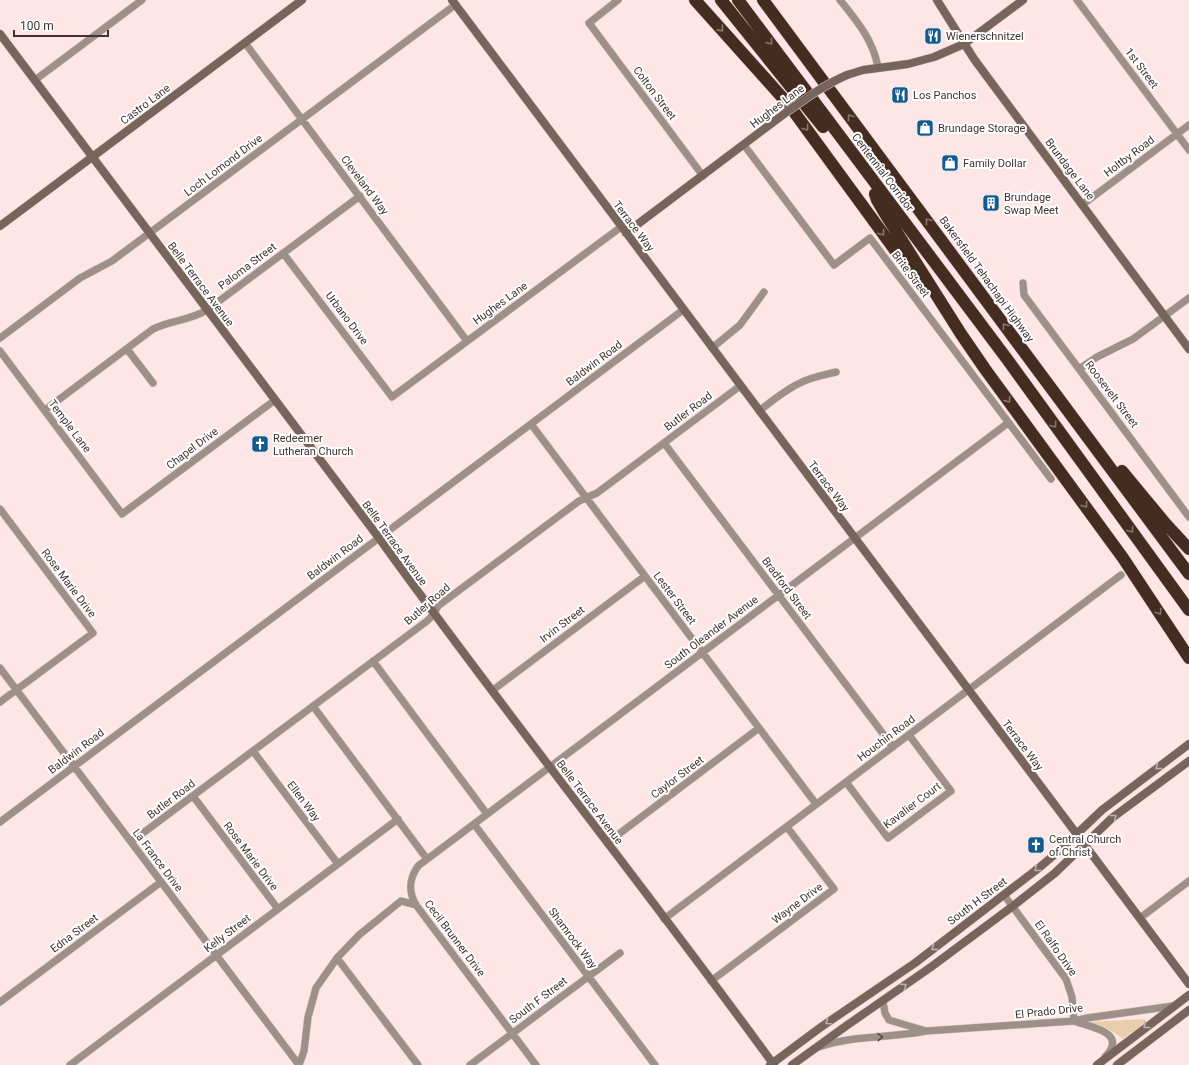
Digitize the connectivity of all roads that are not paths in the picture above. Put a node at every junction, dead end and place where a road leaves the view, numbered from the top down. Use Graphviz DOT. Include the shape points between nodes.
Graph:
graph roads {
  1 [pos="142,0"];
  2 [pos="302,0"];
  3 [pos="618,0"];
  4 [pos="695,0"];
  5 [pos="721,0"];
  6 [pos="738,0"];
  7 [pos="763,0"];
  8 [pos="840,0"];
  9 [pos="937,0"];
  10 [pos="1023,0"];
  11 [pos="1077,0"];
  12 [pos="453,2"];
  13 [pos="0,34"];
  14 [pos="245,43"];
  15 [pos="964,44"];
  16 [pos="878,67"];
  17 [pos="35,80"];
  18 [pos="302,119"];
  19 [pos="1189,125"];
  20 [pos="1177,134"];
  21 [pos="744,144"];
  22 [pos="1189,150"];
  23 [pos="92,157"];
  24 [pos="703,176"];
  25 [pos="875,194"];
  26 [pos="360,196"];
  27 [pos="1082,205"];
  28 [pos="0,226"];
  29 [pos="623,230"];
  30 [pos="150,234"];
  31 [pos="283,253"];
  32 [pos="1023,283"];
  33 [pos="764,292"];
  34 [pos="1189,298"];
  35 [pos="207,310"];
  36 [pos="683,310"];
  37 [pos="1165,316"];
  38 [pos="0,338"];
  39 [pos="467,341"];
  40 [pos="712,348"];
  41 [pos="127,349"];
  42 [pos="1189,349"];
  43 [pos="0,351"];
  44 [pos="1028,357"];
  45 [pos="1007,359"];
  46 [pos="985,369"];
  47 [pos="1079,369"];
  48 [pos="836,372"];
  49 [pos="153,383"];
  50 [pos="740,386"];
  51 [pos="392,397"];
  52 [pos="275,400"];
  53 [pos="45,410"];
  54 [pos="759,410"];
  55 [pos="1008,422"];
  56 [pos="531,424"];
  57 [pos="664,443"];
  58 [pos="1050,479"];
  59 [pos="586,498"];
  60 [pos="0,510"];
  61 [pos="122,514"];
  62 [pos="1189,517"];
  63 [pos="379,538"];
  64 [pos="854,538"];
  65 [pos="1189,549"];
  66 [pos="1189,574"];
  67 [pos="1121,575"];
  68 [pos="645,576"];
  69 [pos="778,595"];
  70 [pos="1189,610"];
  71 [pos="434,614"];
  72 [pos="702,652"];
  73 [pos="1189,658"];
  74 [pos="373,661"];
  75 [pos="0,668"];
  76 [pos="16,690"];
  77 [pos="493,690"];
  78 [pos="968,690"];
  79 [pos="0,702"];
  80 [pos="313,706"];
  81 [pos="759,728"];
  82 [pos="909,735"];
  83 [pos="1189,744"];
  84 [pos="892,747"];
  85 [pos="253,751"];
  86 [pos="1189,761"];
  87 [pos="74,766"];
  88 [pos="550,766"];
  89 [pos="846,782"];
  90 [pos="193,796"];
  91 [pos="816,804"];
  92 [pos="487,814"];
  93 [pos="398,819"];
  94 [pos="0,822"];
  95 [pos="474,824"];
  96 [pos="787,827"];
  97 [pos="1076,834"];
  98 [pos="132,842"];
  99 [pos="607,842"];
  100 [pos="1084,845"];
  101 [pos="427,859"];
  102 [pos="338,864"];
  103 [pos="1189,881"];
  104 [pos="161,882"];
  105 [pos="1004,895"];
  106 [pos="416,905"];
  107 [pos="1012,906"];
  108 [pos="278,909"];
  109 [pos="1140,918"];
  110 [pos="664,919"];
  111 [pos="620,953"];
  112 [pos="216,955"];
  113 [pos="338,958"];
  114 [pos="588,976"];
  115 [pos="711,981"];
  116 [pos="1189,984"];
  117 [pos="1189,995"];
  118 [pos="883,1001"];
  119 [pos="0,1002"];
  120 [pos="1189,1003"];
  121 [pos="1173,1006"];
  122 [pos="1189,1010"];
  123 [pos="1074,1021"];
  124 [pos="926,1031"];
  125 [pos="513,1033"];
  126 [pos="1144,1044"];
  127 [pos="814,1049"];
  128 [pos="1099,1063"];
  129 [pos="772,1064"];
  130 [pos="70,1065"];
  131 [pos="299,1065"];
  132 [pos="418,1065"];
  133 [pos="470,1065"];
  134 [pos="536,1065"];
  135 [pos="655,1065"];
  136 [pos="792,1065"];
  137 [pos="1117,1065"];
  1 -- 17 [label="street"];
  2 -- 14 [label="street, Castro Lane"];
  3 -- 24 [label="street, Colton Street" via="589,23"];
  4 -- 46 [label="highway, one-way" via="789,105 956,334"];
  5 -- 25 [label="highway"];
  6 -- 45 [label="highway, Centennial Corridor, one-way"];
  44 -- 7 [label="highway, Bakersfield Tehachapi Highway, one-way"];
  8 -- 16 [label="street" via="872,44"];
  9 -- 15 [label="street, Brundage Lane"];
  10 -- 15 [label="street, Hughes Lane"];
  11 -- 20 [label="street, 1st Street"];
  12 -- 18 [label="street, Loch Lomond Drive"];
  12 -- 29 [label="street, Terrace Way"];
  13 -- 17 [label="street, Belle Terrace Avenue"];
  14 -- 18 [label="street, Cleveland Way"];
  14 -- 23 [label="street, Castro Lane"];
  15 -- 16 [label="street, Hughes Lane" via="921,61"];
  15 -- 27 [label="street, Brundage Lane"];
  16 -- 21 [label="street, Hughes Lane, bridge" via="832,81"];
  17 -- 23 [label="street, Belle Terrace Avenue"];
  18 -- 26 [label="street, Cleveland Way"];
  18 -- 30 [label="street, Loch Lomond Drive"];
  19 -- 20 [label="street, Holtby Road"];
  20 -- 22 [label="street, 1st Street"];
  20 -- 27 [label="street, Holtby Road"];
  21 -- 24 [label="street, Hughes Lane"];
  21 -- 55 [label="street, Brite Street" via="834,265 870,238"];
  23 -- 28 [label="street, Castro Lane"];
  23 -- 30 [label="street, Belle Terrace Avenue"];
  24 -- 29 [label="street, Hughes Lane"];
  25 -- 45 [label="highway"];
  25 -- 46 [label="highway" via="915,262"];
  26 -- 31 [label="street, Paloma Street"];
  26 -- 39 [label="street, Cleveland Way"];
  27 -- 37 [label="street, Brundage Lane"];
  29 -- 36 [label="street, Terrace Way"];
  29 -- 39 [label="street, Hughes Lane"];
  30 -- 35 [label="street, Belle Terrace Avenue"];
  30 -- 38 [label="street, Loch Lomond Drive" via="112,261 80,278"];
  31 -- 35 [label="street, Paloma Street"];
  31 -- 51 [label="street, Urbano Drive"];
  32 -- 47 [label="street, Roosevelt Street" via="1024,295"];
  33 -- 40 [label="street" via="740,325"];
  34 -- 37 [label="street"];
  35 -- 41 [label="street, Paloma Street" via="191,318 161,325"];
  35 -- 52 [label="street, Belle Terrace Avenue"];
  36 -- 40 [label="street, Terrace Way"];
  36 -- 56 [label="street, Baldwin Road"];
  37 -- 42 [label="street, Brundage Lane"];
  37 -- 47 [label="street" via="1133,339"];
  39 -- 51 [label="street, Hughes Lane"];
  40 -- 50 [label="street, Terrace Way"];
  41 -- 49 [label="street"];
  41 -- 53 [label="street, Paloma Street"];
  43 -- 53 [label="street, Temple Lane"];
  44 -- 65 [label="highway"];
  44 -- 66 [label="highway, Bakersfield Tehachapi Highway"];
  45 -- 70 [label="highway, one-way"];
  46 -- 73 [label="highway, one-way" via="1123,558"];
  47 -- 62 [label="street, Roosevelt Street"];
  48 -- 54 [label="street" via="801,382"];
  50 -- 54 [label="street, Terrace Way"];
  50 -- 57 [label="street, Butler Road"];
  52 -- 61 [label="street, Chapel Drive"];
  52 -- 63 [label="street, Belle Terrace Avenue"];
  53 -- 61 [label="street, Temple Lane"];
  54 -- 64 [label="street, Terrace Way"];
  55 -- 58 [label="street, Brite Street"];
  55 -- 64 [label="street, South Oleander Avenue"];
  56 -- 59 [label="street, Lester Street"];
  56 -- 63 [label="street, Baldwin Road"];
  57 -- 59 [label="street, Butler Road" via="597,493"];
  57 -- 69 [label="street, Bradford Street"];
  59 -- 68 [label="street, Lester Street"];
  59 -- 71 [label="street, Butler Road" via="438,606"];
  60 -- 76 [label="street, Rose Marie Drive" via="93,633"];
  63 -- 71 [label="street, Belle Terrace Avenue"];
  63 -- 87 [label="street, Baldwin Road"];
  64 -- 69 [label="street, South Oleander Avenue"];
  64 -- 78 [label="street, Terrace Way"];
  67 -- 78 [label="street, Houchin Road"];
  68 -- 72 [label="street, Lester Street"];
  68 -- 77 [label="street, Irvin Street"];
  69 -- 72 [label="street, South Oleander Avenue"];
  69 -- 84 [label="street, Bradford Street"];
  71 -- 74 [label="street, Butler Road"];
  71 -- 77 [label="street, Belle Terrace Avenue"];
  72 -- 81 [label="street, Lester Street"];
  72 -- 88 [label="street, South Oleander Avenue"];
  74 -- 80 [label="street, Butler Road"];
  74 -- 92 [label="street"];
  75 -- 76 [label="street, La France Drive"];
  76 -- 79 [label="street"];
  76 -- 87 [label="street, La France Drive"];
  77 -- 88 [label="street, Belle Terrace Avenue"];
  78 -- 82 [label="street, Houchin Road"];
  78 -- 97 [label="street, Terrace Way"];
  80 -- 85 [label="street, Butler Road"];
  80 -- 93 [label="street"];
  81 -- 91 [label="street, Lester Street"];
  81 -- 99 [label="street, Caylor Street"];
  82 -- 84 [label="street, Houchin Road"];
  82 -- 89 [label="street, Kavalier Court" via="951,791 888,838"];
  83 -- 97 [label="street, South H Street, one-way" via="1102,810"];
  84 -- 89 [label="street, Houchin Road"];
  85 -- 90 [label="street, Butler Road"];
  85 -- 102 [label="street, Ellen Way"];
  100 -- 86 [label="street, one-way" via="1112,818"];
  87 -- 94 [label="street, Baldwin Road"];
  87 -- 98 [label="street, La France Drive"];
  88 -- 92 [label="street, South Oleander Avenue"];
  88 -- 99 [label="street, Belle Terrace Avenue"];
  89 -- 91 [label="street, Houchin Road"];
  90 -- 98 [label="street, Butler Road"];
  90 -- 108 [label="street, Rose Marie Drive"];
  91 -- 96 [label="street, Houchin Road"];
  92 -- 95 [label="street, South Oleander Avenue"];
  93 -- 101 [label="street"];
  93 -- 102 [label="street, Kelly Street"];
  95 -- 101 [label="street, South Oleander Avenue"];
  95 -- 114 [label="street, Shamrock Way"];
  96 -- 110 [label="street, Houchin Road"];
  96 -- 115 [label="street, Wayne Drive" via="834,889"];
  97 -- 100 [label="street, Terrace Way"];
  97 -- 105 [label="street, South H Street, one-way"];
  98 -- 104 [label="street, La France Drive"];
  99 -- 110 [label="street, Belle Terrace Avenue"];
  100 -- 107 [label="street" via="1055,873"];
  100 -- 109 [label="street, Terrace Way"];
  101 -- 106 [label="street, Cecil Brunner Drive" via="418,866 411,879 411,893"];
  102 -- 108 [label="street, Kelly Street"];
  103 -- 109 [label="street"];
  104 -- 112 [label="street, La France Drive"];
  104 -- 119 [label="street, Edna Street"];
  105 -- 107 [label="street, El Ralfo Drive"];
  105 -- 129 [label="street, South H Street, one-way" via="915,963"];
  106 -- 113 [label="street" via="401,900 360,935"];
  106 -- 125 [label="street, Cecil Brunner Drive"];
  118 -- 107 [label="street, one-way"];
  107 -- 123 [label="street, El Ralfo Drive" via="1066,979 1072,997"];
  108 -- 112 [label="street, Kelly Street"];
  109 -- 116 [label="street, Terrace Way"];
  110 -- 115 [label="street, Belle Terrace Avenue"];
  111 -- 114 [label="street, South F Street"];
  112 -- 130 [label="street, Kelly Street"];
  112 -- 131 [label="street, La France Drive"];
  113 -- 131 [label="street" via="316,988"];
  113 -- 132 [label="street"];
  114 -- 125 [label="street, South F Street"];
  114 -- 135 [label="street, Shamrock Way"];
  115 -- 129 [label="street, Belle Terrace Avenue"];
  117 -- 121 [label="street"];
  118 -- 124 [label="street, El Prado Drive" via="889,1020"];
  118 -- 127 [label="street"];
  120 -- 126 [label="street" via="1148,1037"];
  121 -- 123 [label="street, El Prado Drive"];
  121 -- 128 [label="street, one-way"];
  122 -- 126 [label="street"];
  123 -- 124 [label="street, El Prado Drive"];
  123 -- 128 [label="street" via="1098,1028 1112,1038 1111,1049"];
  127 -- 124 [label="street, El Prado Drive, one-way" via="846,1040"];
  125 -- 133 [label="street, South F Street"];
  125 -- 134 [label="street, Cecil Brunner Drive"];
  126 -- 137 [label="street"];
  127 -- 136 [label="street"];
}
